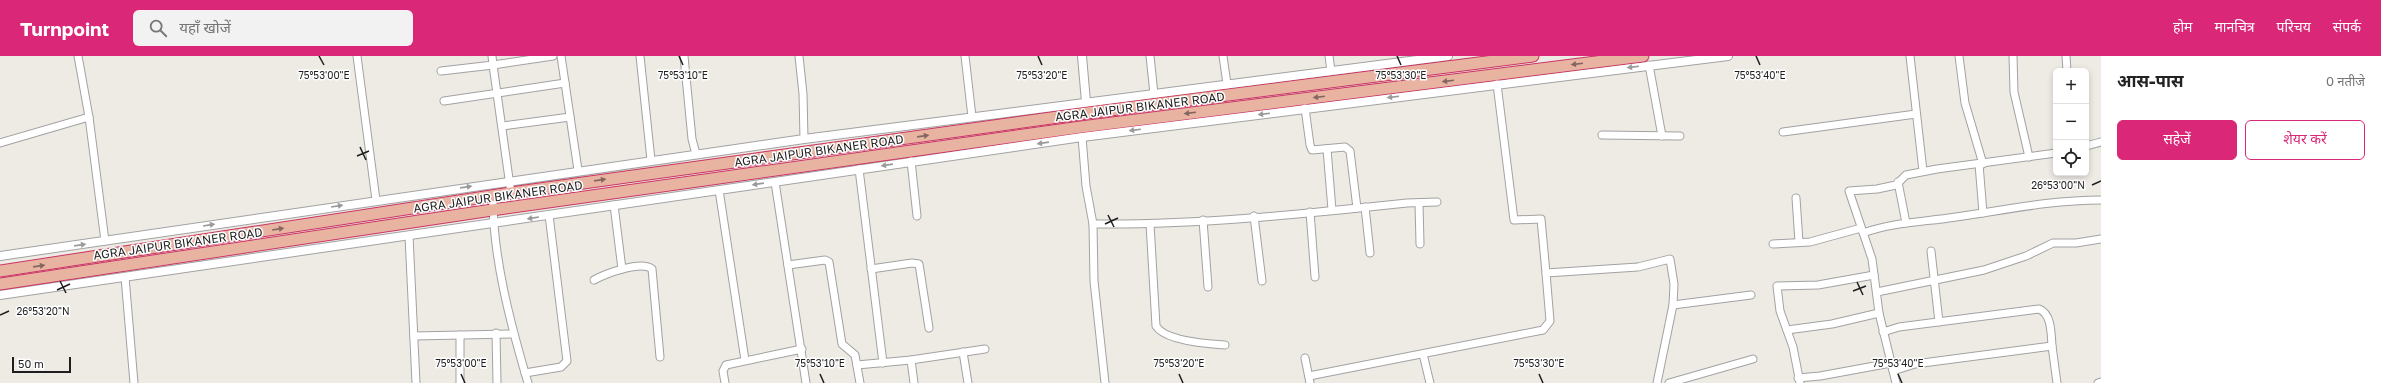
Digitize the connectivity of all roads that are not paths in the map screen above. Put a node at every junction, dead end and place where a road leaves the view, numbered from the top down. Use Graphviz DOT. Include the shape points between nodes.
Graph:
graph roads {
  1 [pos="78,56"];
  2 [pos="357,56"];
  3 [pos="492,56"];
  4 [pos="553,56"];
  5 [pos="561,56"];
  6 [pos="640,56"];
  7 [pos="684,56"];
  8 [pos="799,56"];
  9 [pos="965,56"];
  10 [pos="1082,56"];
  11 [pos="1150,56"];
  12 [pos="1223,56"];
  13 [pos="1329,56"];
  14 [pos="1448,56"];
  15 [pos="1532,56"];
  16 [pos="1728,56"];
  17 [pos="1910,56"];
  18 [pos="1959,56"];
  19 [pos="2013,56"];
  20 [pos="2066,56"];
  21 [pos="1402,59"];
  22 [pos="1646,61"];
  23 [pos="493,65"];
  24 [pos="2067,68"];
  25 [pos="441,71"];
  26 [pos="1331,71"];
  27 [pos="565,83"];
  28 [pos="1227,84"];
  29 [pos="1497,84"];
  30 [pos="498,93"];
  31 [pos="1154,94"];
  32 [pos="444,101"];
  33 [pos="1086,102"];
  34 [pos="1305,108"];
  35 [pos="1916,114"];
  36 [pos="89,117"];
  37 [pos="570,117"];
  38 [pos="972,117"];
  39 [pos="503,126"];
  40 [pos="1783,132"];
  41 [pos="1602,135"];
  42 [pos="1662,136"];
  43 [pos="1680,136"];
  44 [pos="1082,137"];
  45 [pos="804,139"];
  46 [pos="2101,142"];
  47 [pos="0,143"];
  48 [pos="2089,145"];
  49 [pos="1327,149"];
  50 [pos="2053,153"];
  51 [pos="696,154"];
  52 [pos="2029,157"];
  53 [pos="651,160"];
  54 [pos="911,161"];
  55 [pos="1981,164"];
  56 [pos="859,169"];
  57 [pos="578,170"];
  58 [pos="1923,171"];
  59 [pos="509,180"];
  60 [pos="775,182"];
  61 [pos="1898,182"];
  62 [pos="719,190"];
  63 [pos="511,193"];
  64 [pos="493,196"];
  65 [pos="1796,198"];
  66 [pos="376,200"];
  67 [pos="2101,200"];
  68 [pos="1437,202"];
  69 [pos="1419,203"];
  70 [pos="614,206"];
  71 [pos="1357,208"];
  72 [pos="1365,208"];
  73 [pos="492,210"];
  74 [pos="1332,210"];
  75 [pos="1310,212"];
  76 [pos="1983,213"];
  77 [pos="548,215"];
  78 [pos="917,216"];
  79 [pos="1254,216"];
  80 [pos="1203,220"];
  81 [pos="1906,223"];
  82 [pos="492,224"];
  83 [pos="1093,224"];
  84 [pos="1150,224"];
  85 [pos="1862,231"];
  86 [pos="408,236"];
  87 [pos="2101,239"];
  88 [pos="105,241"];
  89 [pos="1800,242"];
  90 [pos="1420,244"];
  91 [pos="1773,244"];
  92 [pos="1931,251"];
  93 [pos="1370,253"];
  94 [pos="0,256"];
  95 [pos="788,266"];
  96 [pos="622,269"];
  97 [pos="871,269"];
  98 [pos="0,271"];
  99 [pos="1546,274"];
  100 [pos="1874,275"];
  101 [pos="125,277"];
  102 [pos="1314,277"];
  103 [pos="594,280"];
  104 [pos="1262,280"];
  105 [pos="1935,280"];
  106 [pos="0,284"];
  107 [pos="1208,287"];
  108 [pos="1877,292"];
  109 [pos="0,295"];
  110 [pos="1751,295"];
  111 [pos="1673,305"];
  112 [pos="1879,313"];
  113 [pos="1939,322"];
  114 [pos="929,328"];
  115 [pos="1787,330"];
  116 [pos="1883,332"];
  117 [pos="496,333"];
  118 [pos="514,334"];
  119 [pos="460,335"];
  120 [pos="414,336"];
  121 [pos="1225,345"];
  122 [pos="2052,346"];
  123 [pos="802,349"];
  124 [pos="985,349"];
  125 [pos="964,352"];
  126 [pos="1423,354"];
  127 [pos="660,357"];
  128 [pos="1305,358"];
  129 [pos="1753,359"];
  130 [pos="745,360"];
  131 [pos="911,360"];
  132 [pos="883,363"];
  133 [pos="857,365"];
  134 [pos="1892,367"];
  135 [pos="525,374"];
  136 [pos="1310,379"];
  137 [pos="1799,381"];
  138 [pos="134,383"];
  139 [pos="416,383"];
  140 [pos="460,383"];
  141 [pos="497,383"];
  142 [pos="528,383"];
  143 [pos="725,383"];
  144 [pos="806,383"];
  145 [pos="860,383"];
  146 [pos="914,383"];
  147 [pos="968,383"];
  148 [pos="1105,383"];
  149 [pos="1430,383"];
  150 [pos="1657,383"];
  151 [pos="1668,383"];
  152 [pos="1896,383"];
  153 [pos="2057,383"];
  1 -- 36 [label="street"];
  2 -- 66 [label="street"];
  3 -- 23 [label="street"];
  4 -- 23 [label="street"];
  5 -- 27 [label="street"];
  6 -- 53 [label="street"];
  7 -- 51 [label="street" via="692,139"];
  8 -- 45 [label="street"];
  9 -- 38 [label="street"];
  10 -- 33 [label="street"];
  11 -- 31 [label="street"];
  12 -- 28 [label="street"];
  13 -- 26 [label="street"];
  14 -- 21 [label="street"];
  63 -- 15 [label="highway, AGRA JAIPUR BIKANER ROAD, one-way" via="1087,113"];
  16 -- 22 [label="street"];
  17 -- 35 [label="street"];
  18 -- 55 [label="street" via="1965,103"];
  19 -- 52 [label="street" via="2014,92"];
  20 -- 24 [label="street"];
  21 -- 26 [label="street"];
  22 -- 29 [label="street, one-way"];
  22 -- 42 [label="street"];
  22 -- 73 [label="highway, AGRA JAIPUR BIKANER ROAD, one-way" via="1081,127"];
  23 -- 25 [label="street"];
  23 -- 30 [label="street"];
  26 -- 28 [label="street"];
  27 -- 30 [label="street"];
  27 -- 37 [label="street"];
  28 -- 31 [label="street"];
  29 -- 34 [label="street, one-way"];
  29 -- 99 [label="street" via="1514,220 1541,218"];
  30 -- 32 [label="street"];
  30 -- 39 [label="street"];
  31 -- 33 [label="street"];
  33 -- 38 [label="street"];
  34 -- 44 [label="street, one-way"];
  34 -- 49 [label="street" via="1311,148 1315,151"];
  35 -- 40 [label="street"];
  35 -- 58 [label="street"];
  36 -- 47 [label="street"];
  36 -- 88 [label="street"];
  37 -- 39 [label="street"];
  37 -- 57 [label="street"];
  38 -- 45 [label="street"];
  39 -- 59 [label="street"];
  41 -- 42 [label="street"];
  42 -- 43 [label="street"];
  44 -- 54 [label="street, one-way"];
  44 -- 83 [label="street" via="1086,186"];
  45 -- 51 [label="street"];
  46 -- 48 [label="street"];
  49 -- 71 [label="street" via="1345,148 1350,151"];
  49 -- 74 [label="street"];
  50 -- 52 [label="street"];
  51 -- 53 [label="street"];
  52 -- 55 [label="street"];
  53 -- 57 [label="street"];
  54 -- 56 [label="street, one-way"];
  54 -- 78 [label="street"];
  55 -- 58 [label="street"];
  55 -- 76 [label="street"];
  56 -- 60 [label="street"];
  56 -- 97 [label="street"];
  57 -- 59 [label="street"];
  58 -- 61 [label="street" via="1906,174"];
  59 -- 63 [label="street"];
  66 -- 59 [label="street, one-way"];
  60 -- 62 [label="street, one-way"];
  60 -- 95 [label="street"];
  61 -- 81 [label="street"];
  61 -- 85 [label="street" via="1877,189 1849,191"];
  62 -- 70 [label="street"];
  62 -- 130 [label="street"];
  63 -- 64 [label="highway, AGRA JAIPUR BIKANER ROAD"];
  64 -- 73 [label="street"];
  98 -- 64 [label="highway, AGRA JAIPUR BIKANER ROAD, one-way"];
  65 -- 89 [label="street"];
  88 -- 66 [label="street, one-way"];
  67 -- 76 [label="street" via="2052,201"];
  68 -- 69 [label="street"];
  69 -- 72 [label="street"];
  69 -- 90 [label="street"];
  70 -- 77 [label="street"];
  70 -- 96 [label="street"];
  71 -- 72 [label="street"];
  71 -- 74 [label="street"];
  72 -- 93 [label="street"];
  73 -- 82 [label="street"];
  73 -- 106 [label="highway, AGRA JAIPUR BIKANER ROAD"];
  74 -- 75 [label="street"];
  75 -- 79 [label="street"];
  75 -- 102 [label="street"];
  76 -- 81 [label="street"];
  77 -- 82 [label="street, one-way"];
  77 -- 135 [label="street" via="567,361 561,367"];
  79 -- 80 [label="street"];
  79 -- 104 [label="street"];
  80 -- 84 [label="street"];
  80 -- 107 [label="street"];
  81 -- 85 [label="street"];
  82 -- 86 [label="street"];
  82 -- 118 [label="street"];
  83 -- 84 [label="street"];
  83 -- 148 [label="street" via="1094,281"];
  84 -- 121 [label="street" via="1156,326 1169,335 1198,343"];
  85 -- 89 [label="street"];
  85 -- 100 [label="street" via="1872,259"];
  86 -- 101 [label="street"];
  86 -- 120 [label="street"];
  87 -- 105 [label="street" via="2053,243 2026,256 1984,270 1955,278"];
  94 -- 88 [label="street, one-way"];
  89 -- 91 [label="street"];
  92 -- 105 [label="street"];
  95 -- 123 [label="street"];
  95 -- 133 [label="street" via="828,261 842,344 854,353"];
  96 -- 103 [label="street"];
  96 -- 127 [label="street" via="646,266 653,271"];
  97 -- 114 [label="street" via="912,262 919,264"];
  97 -- 132 [label="street"];
  99 -- 111 [label="street" via="1638,267 1670,259 1674,284"];
  99 -- 126 [label="street" via="1550,321 1543,330"];
  100 -- 108 [label="street"];
  100 -- 115 [label="street" via="1818,285 1777,286 1780,311"];
  101 -- 109 [label="street"];
  101 -- 138 [label="street"];
  105 -- 108 [label="street"];
  105 -- 113 [label="street"];
  108 -- 112 [label="street"];
  110 -- 111 [label="street"];
  111 -- 150 [label="street"];
  112 -- 115 [label="street" via="1832,324"];
  112 -- 116 [label="street"];
  113 -- 116 [label="street" via="1899,327"];
  113 -- 122 [label="street" via="2039,309 2048,317"];
  115 -- 137 [label="street"];
  116 -- 134 [label="street"];
  117 -- 118 [label="street"];
  117 -- 119 [label="street"];
  117 -- 141 [label="street"];
  118 -- 135 [label="street"];
  119 -- 120 [label="street"];
  119 -- 140 [label="street"];
  120 -- 139 [label="street"];
  122 -- 134 [label="street"];
  122 -- 153 [label="street"];
  123 -- 130 [label="street"];
  123 -- 144 [label="street"];
  124 -- 125 [label="street"];
  125 -- 131 [label="street"];
  125 -- 147 [label="street"];
  126 -- 136 [label="street"];
  126 -- 149 [label="street"];
  128 -- 136 [label="street"];
  129 -- 151 [label="street"];
  130 -- 143 [label="street" via="724,367 722,371"];
  131 -- 132 [label="street"];
  131 -- 146 [label="street"];
  132 -- 133 [label="street"];
  133 -- 145 [label="street"];
  134 -- 137 [label="street"];
  134 -- 152 [label="street"];
  135 -- 142 [label="street"];
}
